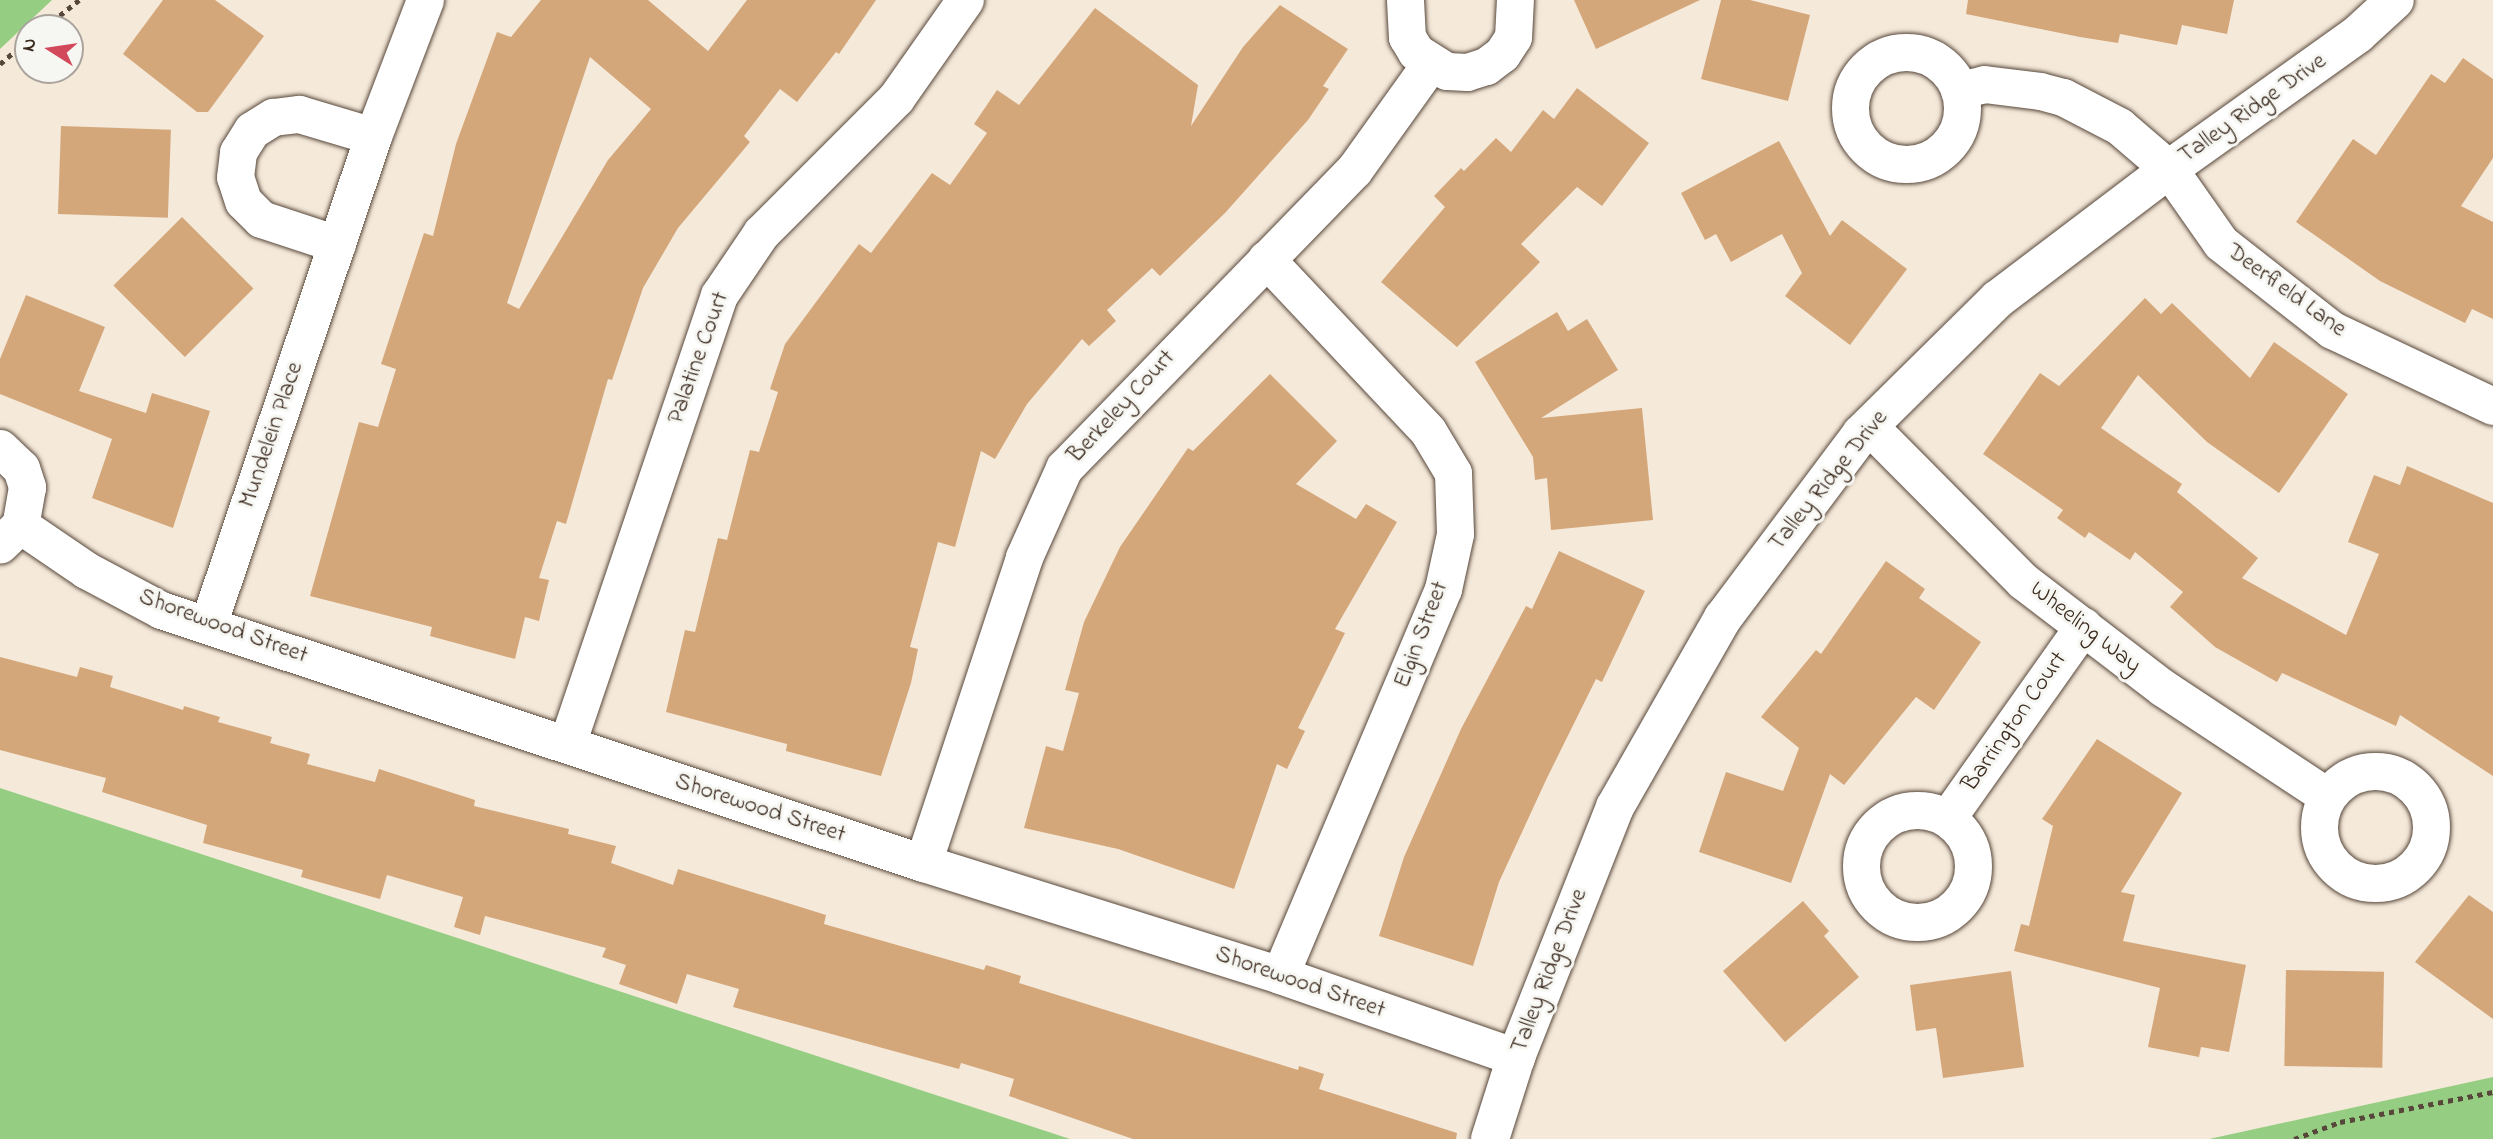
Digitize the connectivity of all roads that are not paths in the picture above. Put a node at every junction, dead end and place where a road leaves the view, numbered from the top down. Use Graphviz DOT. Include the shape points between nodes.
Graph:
graph roads {
  1 [pos="425,0"];
  2 [pos="965,0"];
  3 [pos="1405,0"];
  4 [pos="1514,0"];
  5 [pos="2395,0"];
  6 [pos="1430,64"];
  7 [pos="1959,90"];
  8 [pos="373,136"];
  9 [pos="2169,169"];
  10 [pos="337,244"];
  11 [pos="1266,258"];
  12 [pos="2493,406"];
  13 [pos="1869,426"];
  14 [pos="0,448"];
  15 [pos="10,535"];
  16 [pos="208,625"];
  17 [pos="2083,626"];
  18 [pos="567,744"];
  19 [pos="2327,796"];
  20 [pos="1948,817"];
  21 [pos="923,863"];
  22 [pos="1280,975"];
  23 [pos="1516,1057"];
  24 [pos="1490,1139"];
  1 -- 8 [label="street, Mundelein Place"];
  2 -- 18 [label="street, Palatine Court" via="896,98 761,233 719,295"];
  3 -- 6 [label="street" via="1407,37"];
  4 -- 6 [label="street" via="1513,37 1486,66 1447,71"];
  5 -- 9 [label="street, Talley Ridge Drive" via="2358,34"];
  6 -- 11 [label="street, Berkeley Court" via="1354,170"];
  7 -- 9 [label="street, Deerfield Lane" via="1984,84 2063,97 2119,126"];
  8 -- 10 [label="street, Mundelein Place"];
  8 -- 10 [label="street" via="299,114 273,117 252,130 238,152 235,177 243,201 261,219"];
  9 -- 12 [label="street, Deerfield Lane" via="2221,243 2332,330"];
  9 -- 13 [label="street, Talley Ridge Drive" via="1998,299"];
  10 -- 16 [label="street, Mundelein Place"];
  11 -- 21 [label="street, Berkeley Court" via="1064,468 1024,557"];
  11 -- 22 [label="street, Elgin Street" via="1428,431 1453,474 1455,534 1443,589"];
  13 -- 17 [label="street, Wheeling Way" via="2024,581"];
  13 -- 23 [label="street, Talley Ridge Drive" via="1723,618 1615,807"];
  14 -- 15 [label="street, Shorewood Street" via="21,468 27,487"];
  15 -- 16 [label="street, Shorewood Street" via="161,610"];
  16 -- 18 [label="street, Shorewood Street"];
  17 -- 19 [label="street, Wheeling Way" via="2163,688"];
  17 -- 20 [label="street, Barrington Court"];
  18 -- 21 [label="street, Shorewood Street"];
  21 -- 22 [label="street, Shorewood Street"];
  22 -- 23 [label="street, Shorewood Street"];
  23 -- 24 [label="street, Talley Ridge Drive"];
}
